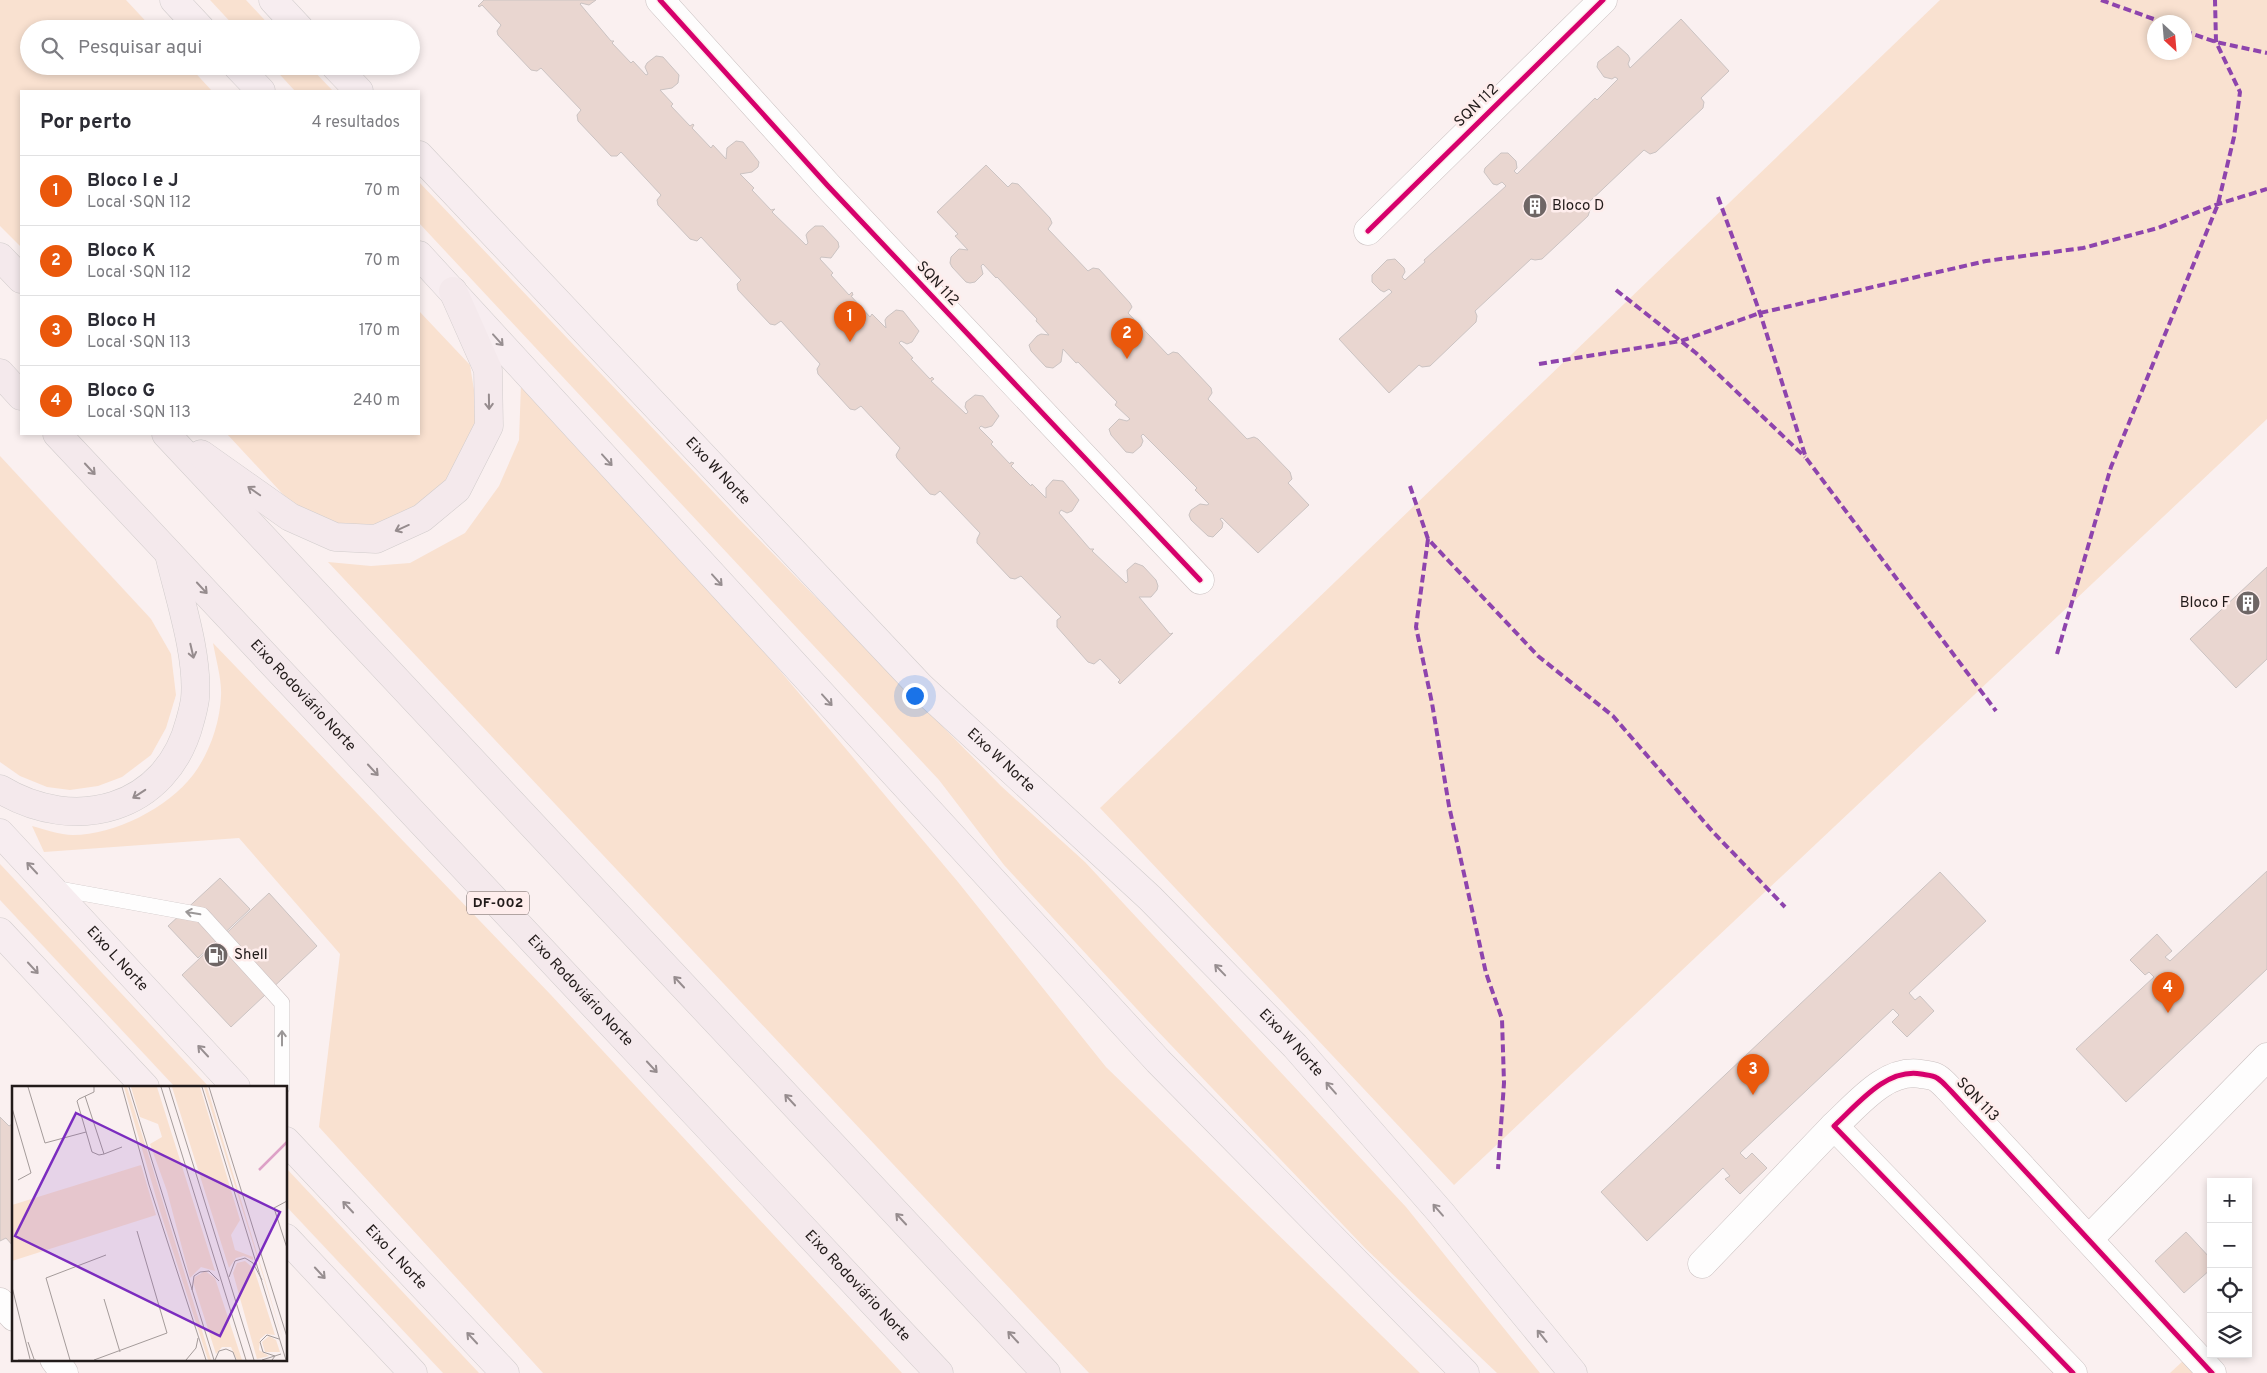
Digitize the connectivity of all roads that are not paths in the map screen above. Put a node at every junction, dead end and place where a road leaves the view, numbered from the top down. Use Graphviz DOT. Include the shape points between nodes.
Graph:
graph roads {
  1 [pos="174,0"];
  2 [pos="273,0"];
  3 [pos="660,0"];
  4 [pos="1603,0"];
  5 [pos="193,20"];
  6 [pos="292,20"];
  7 [pos="246,75"];
  8 [pos="344,75"];
  9 [pos="260,90"];
  10 [pos="358,90"];
  11 [pos="420,156"];
  12 [pos="1368,231"];
  13 [pos="0,257"];
  14 [pos="420,257"];
  15 [pos="20,278"];
  16 [pos="453,291"];
  17 [pos="0,373"];
  18 [pos="20,395"];
  19 [pos="58,435"];
  20 [pos="167,435"];
  21 [pos="174,435"];
  22 [pos="169,553"];
  23 [pos="1200,580"];
  24 [pos="0,789"];
  25 [pos="0,833"];
  26 [pos="50,887"];
  27 [pos="0,932"];
  28 [pos="2267,1057"];
  29 [pos="144,1086"];
  30 [pos="235,1086"];
  31 [pos="282,1086"];
  32 [pos="1834,1126"];
  33 [pos="288,1143"];
  34 [pos="2089,1239"];
  35 [pos="288,1240"];
  36 [pos="1702,1264"];
  37 [pos="0,1302"];
  38 [pos="12,1315"];
  39 [pos="55,1360"];
  40 [pos="64,1373"];
  41 [pos="413,1373"];
  42 [pos="505,1373"];
  43 [pos="939,1373"];
  44 [pos="1046,1373"];
  45 [pos="1465,1373"];
  46 [pos="1573,1373"];
  47 [pos="2074,1373"];
  48 [pos="2212,1373"];
  1 -- 5 [label="main road"];
  2 -- 6 [label="main road"];
  3 -- 23 [label="street, SQN 112" via="828,186"];
  4 -- 12 [label="street, SQN 112"];
  7 -- 9 [label="main road"];
  8 -- 10 [label="main road"];
  46 -- 11 [label="main road, Eixo W Norte, one-way" via="1441,1213 1294,1046 1150,898 921,687"];
  13 -- 15 [label="highway"];
  14 -- 16 [label="main road"];
  16 -- 21 [label="highway, one-way" via="488,370 489,426 457,489 422,518 376,539 334,537 290,517"];
  16 -- 45 [label="main road, one-way" via="1158,1061"];
  17 -- 18 [label="highway"];
  19 -- 22 [label="highway, Eixo Rodoviário Norte / DF-002, one-way"];
  44 -- 20 [label="highway, one-way"];
  22 -- 24 [label="highway, one-way" via="194,661 195,700 186,736 169,768 139,796 99,810 47,809 19,800"];
  22 -- 43 [label="highway, Eixo Rodoviário Norte / DF-002, one-way"];
  26 -- 25 [label="main road, Eixo L Norte, one-way"];
  30 -- 26 [label="main road, Eixo L Norte, one-way"];
  31 -- 26 [label="lane, one-way" via="282,1003 202,915"];
  27 -- 29 [label="main road, one-way"];
  28 -- 34 [label="street"];
  32 -- 34 [label="street, SQN 113" via="1889,1079 1908,1072 1936,1077"];
  32 -- 36 [label="street, SQN 113"];
  32 -- 47 [label="street"];
  42 -- 33 [label="main road, Eixo L Norte, one-way"];
  34 -- 48 [label="street, SQN 113"];
  35 -- 41 [label="main road, one-way"];
  37 -- 38 [label="street"];
  39 -- 40 [label="street"];
}
